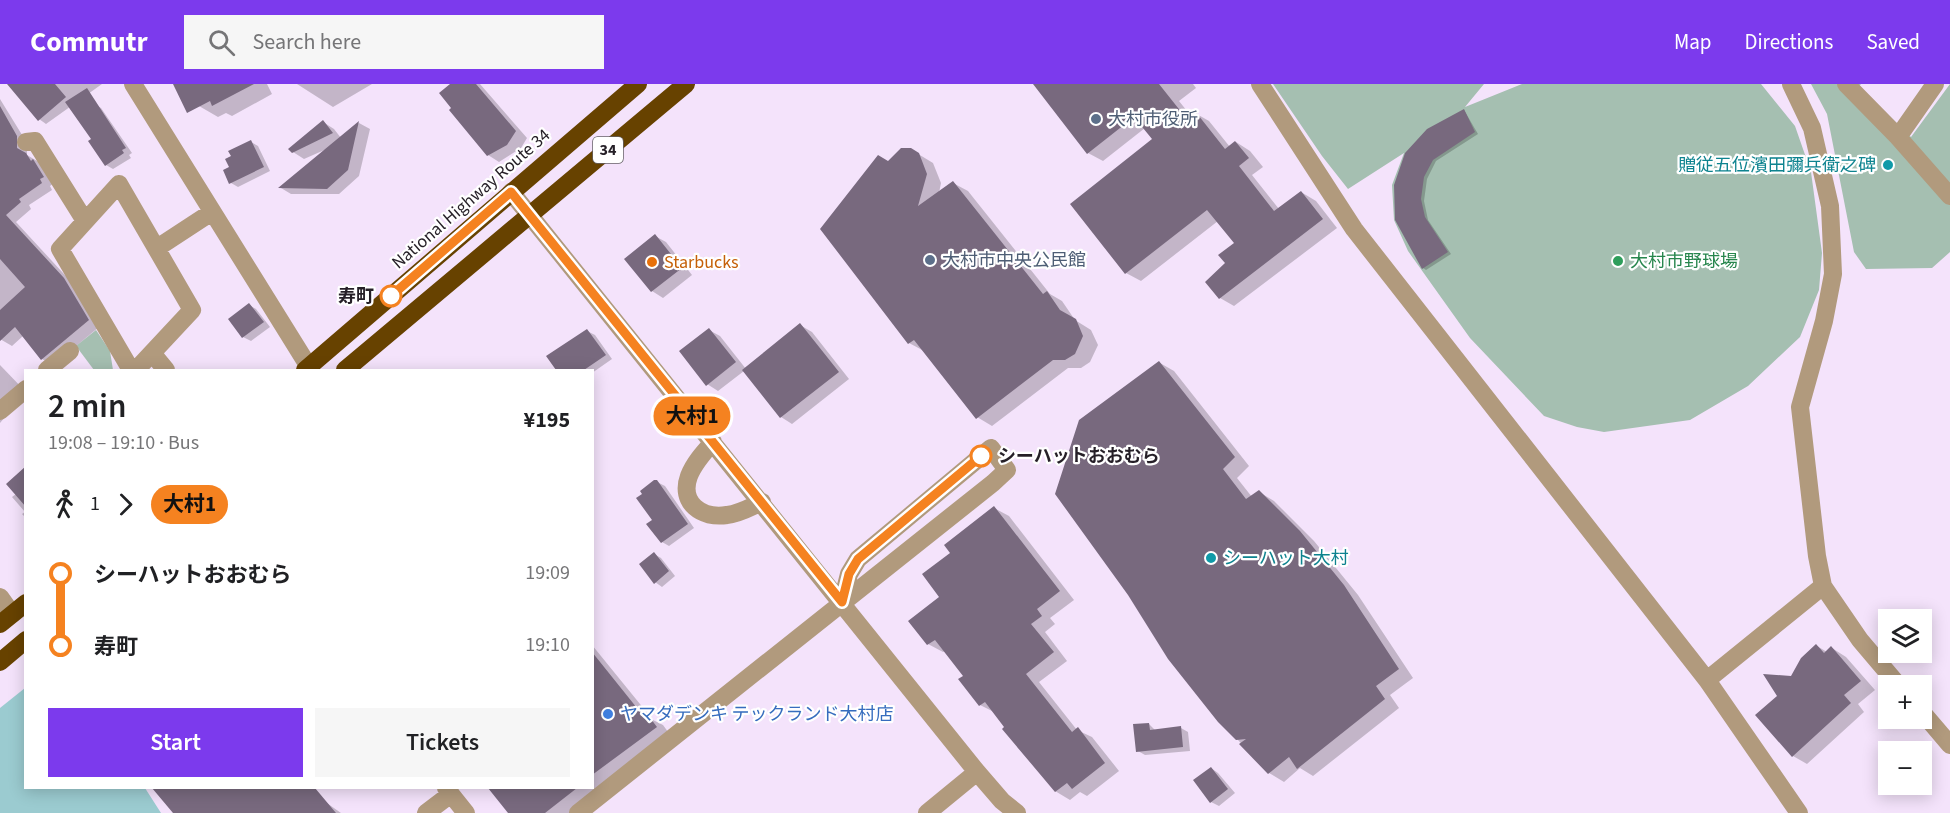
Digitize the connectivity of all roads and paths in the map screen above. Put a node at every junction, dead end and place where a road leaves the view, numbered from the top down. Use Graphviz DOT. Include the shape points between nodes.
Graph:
graph roads {
  1 [pos="133,84"];
  2 [pos="638,84"];
  3 [pos="686,84"];
  4 [pos="1260,84"];
  5 [pos="1791,84"];
  6 [pos="1846,84"];
  7 [pos="1935,84"];
  8 [pos="1899,136"];
  9 [pos="26,142"];
  10 [pos="511,192"];
  11 [pos="1950,196"];
  12 [pos="212,212"];
  13 [pos="529,214"];
  14 [pos="85,221"];
  15 [pos="157,248"];
  16 [pos="70,351"];
  17 [pos="152,353"];
  18 [pos="48,369"];
  19 [pos="129,369"];
  20 [pos="137,369"];
  21 [pos="165,369"];
  22 [pos="307,369"];
  23 [pos="346,369"];
  24 [pos="24,391"];
  25 [pos="0,411"];
  26 [pos="713,442"];
  27 [pos="762,502"];
  28 [pos="1823,586"];
  29 [pos="0,597"];
  30 [pos="842,602"];
  31 [pos="13,614"];
  32 [pos="24,642"];
  33 [pos="0,662"];
  34 [pos="1890,675"];
  35 [pos="1707,680"];
  36 [pos="1932,724"];
  37 [pos="1950,745"];
  38 [pos="977,771"];
  39 [pos="448,791"];
  40 [pos="932,812"];
  41 [pos="426,813"];
  42 [pos="466,813"];
  43 [pos="578,813"];
  44 [pos="1017,813"];
  45 [pos="1798,813"];
  1 -- 12 [label="street"];
  2 -- 10 [label="highway, National Highway Route 34 / 34"];
  3 -- 13 [label="highway, 34"];
  4 -- 35 [label="street" via="1354,229"];
  5 -- 28 [label="street" via="1812,128 1830,206 1833,274 1800,407"];
  6 -- 8 [label="street"];
  7 -- 8 [label="street"];
  8 -- 11 [label="street"];
  9 -- 14 [label="street" via="34,141"];
  10 -- 13 [label="street"];
  10 -- 22 [label="highway, National Highway Route 34 / 34"];
  12 -- 15 [label="street"];
  12 -- 22 [label="street"];
  13 -- 23 [label="highway, 34"];
  13 -- 26 [label="street"];
  14 -- 15 [label="street" via="119,184"];
  14 -- 19 [label="street" via="60,249"];
  15 -- 17 [label="street" via="192,310"];
  16 -- 18 [label="street"];
  17 -- 20 [label="street"];
  17 -- 21 [label="street"];
  24 -- 25 [label="street"];
  26 -- 27 [label="street"];
  26 -- 27 [label="street" via="688,477 690,505 711,515 727,515"];
  27 -- 30 [label="street"];
  28 -- 34 [label="street"];
  28 -- 35 [label="street"];
  29 -- 31 [label="street"];
  30 -- 30 [label="street" via="849,574 858,559 991,448 1007,470"];
  30 -- 38 [label="street"];
  30 -- 43 [label="street"];
  32 -- 33 [label="highway"];
  35 -- 45 [label="street"];
  36 -- 37 [label="street"];
  38 -- 40 [label="street"];
  38 -- 44 [label="street"];
  39 -- 41 [label="street"];
  39 -- 42 [label="street"];
}
